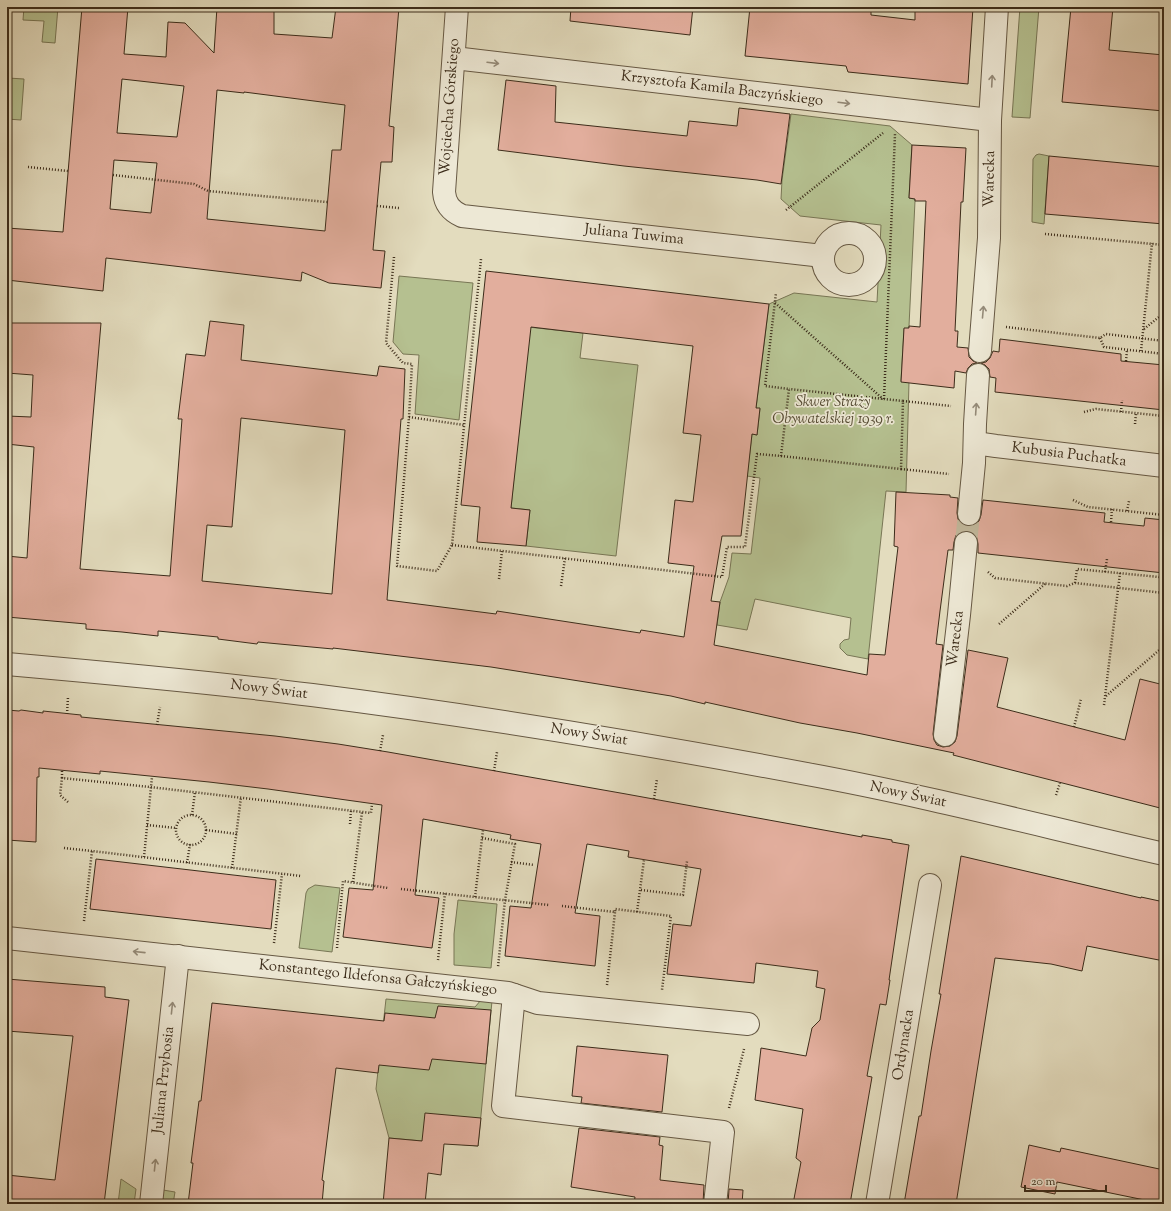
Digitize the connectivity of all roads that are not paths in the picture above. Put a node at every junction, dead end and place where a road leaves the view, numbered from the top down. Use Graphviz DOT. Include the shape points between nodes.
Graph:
graph roads {
  1 [pos="457,7"];
  2 [pos="997,7"];
  3 [pos="454,58"];
  4 [pos="990,120"];
  5 [pos="448,206"];
  6 [pos="823,256"];
  7 [pos="980,350"];
  8 [pos="978,375"];
  9 [pos="975,443"];
  10 [pos="1164,466"];
  11 [pos="969,514"];
  12 [pos="966,543"];
  13 [pos="7,664"];
  14 [pos="945,735"];
  15 [pos="1164,854"];
  16 [pos="930,885"];
  17 [pos="7,938"];
  18 [pos="178,956"];
  19 [pos="505,993"];
  20 [pos="748,1024"];
  21 [pos="151,1204"];
  22 [pos="715,1204"];
  23 [pos="877,1204"];
  1 -- 3 [label="street, Wojciecha Górskiego"];
  4 -- 2 [label="street, Warecka, one-way"];
  3 -- 4 [label="street, Krzysztofa Kamila Baczyńskiego, one-way"];
  3 -- 5 [label="street, Wojciecha Górskiego" via="444,192"];
  7 -- 4 [label="street, Warecka, one-way" via="989,238"];
  5 -- 6 [label="street, Juliana Tuwima" via="462,216"];
  9 -- 8 [label="street, one-way"];
  9 -- 10 [label="street, Kubusia Puchatka"];
  9 -- 11 [label="street"];
  12 -- 14 [label="street, Warecka"];
  13 -- 15 [label="street, Nowy Świat" via="311,695 593,736 810,774"];
  16 -- 23 [label="street, Ordynacka"];
  18 -- 17 [label="street, Konstantego Ildefonsa Gałczyńskiego, one-way"];
  18 -- 19 [label="street, Konstantego Ildefonsa Gałczyńskiego"];
  21 -- 18 [label="street, Juliana Przybosia, one-way"];
  19 -- 20 [label="street, Konstantego Ildefonsa Gałczyńskiego" via="538,1003"];
  19 -- 22 [label="street" via="503,1106 723,1132"];
}
